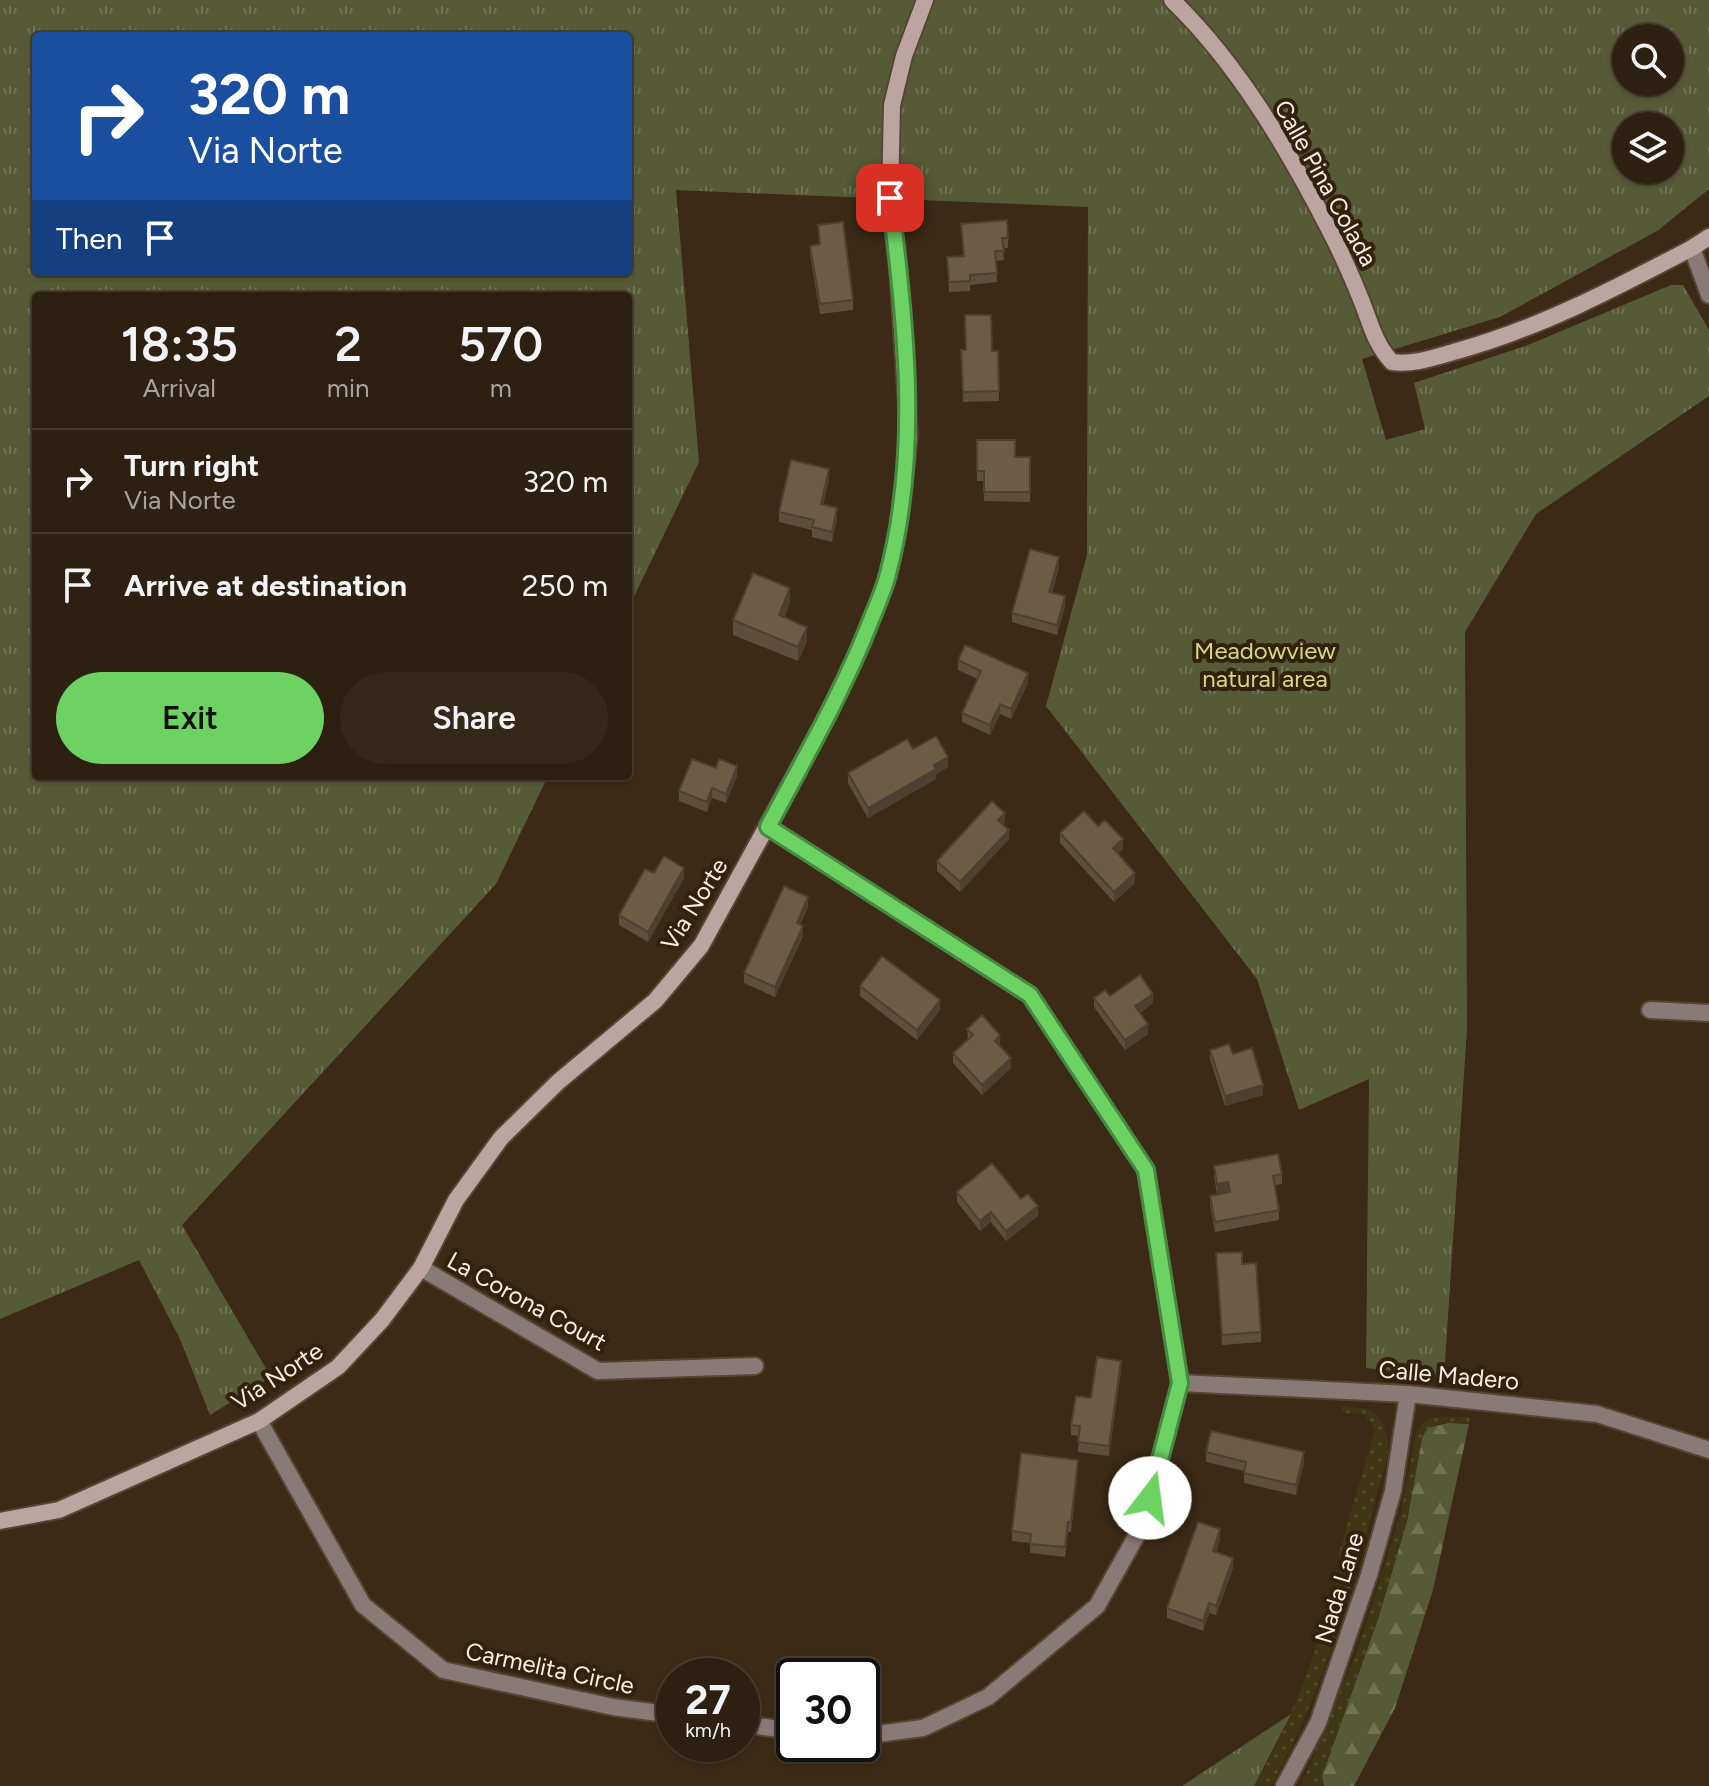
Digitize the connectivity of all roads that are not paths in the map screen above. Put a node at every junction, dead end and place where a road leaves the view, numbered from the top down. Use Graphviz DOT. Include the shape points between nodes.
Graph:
graph roads {
  1 [pos="925,0"];
  2 [pos="1172,0"];
  3 [pos="1709,237"];
  4 [pos="1692,248"];
  5 [pos="1709,295"];
  6 [pos="768,827"];
  7 [pos="1650,1010"];
  8 [pos="1709,1013"];
  9 [pos="421,1268"];
  10 [pos="755,1366"];
  11 [pos="1180,1383"];
  12 [pos="1408,1394"];
  13 [pos="259,1421"];
  14 [pos="1709,1450"];
  15 [pos="0,1521"];
  16 [pos="656,1713"];
  17 [pos="880,1734"];
  18 [pos="1284,1786"];
  1 -- 6 [label="street, Via Norte" via="892,105 890,198 909,436 899,523 888,577 862,644"];
  2 -- 4 [label="street, Calle Pina Colada" via="1229,67 1280,140 1330,232 1377,347 1392,362 1409,364 1478,345 1573,310"];
  3 -- 4 [label="street"];
  4 -- 5 [label="street"];
  6 -- 9 [label="street, Via Norte" via="701,946 655,1001 501,1138 456,1200"];
  6 -- 11 [label="street" via="1030,995 1146,1170"];
  7 -- 8 [label="street"];
  9 -- 10 [label="street, La Corona Court" via="598,1371"];
  9 -- 13 [label="street, Via Norte" via="338,1367"];
  11 -- 12 [label="street, Calle Madero"];
  11 -- 17 [label="street" via="1142,1526 1097,1606 988,1697 923,1728"];
  12 -- 14 [label="street, Calle Madero" via="1597,1414"];
  12 -- 18 [label="street, Nada Lane" via="1393,1491 1369,1575 1318,1723"];
  13 -- 15 [label="street, Via Norte" via="59,1510"];
  13 -- 16 [label="street, Carmelita Circle" via="363,1605 443,1670"];
}
